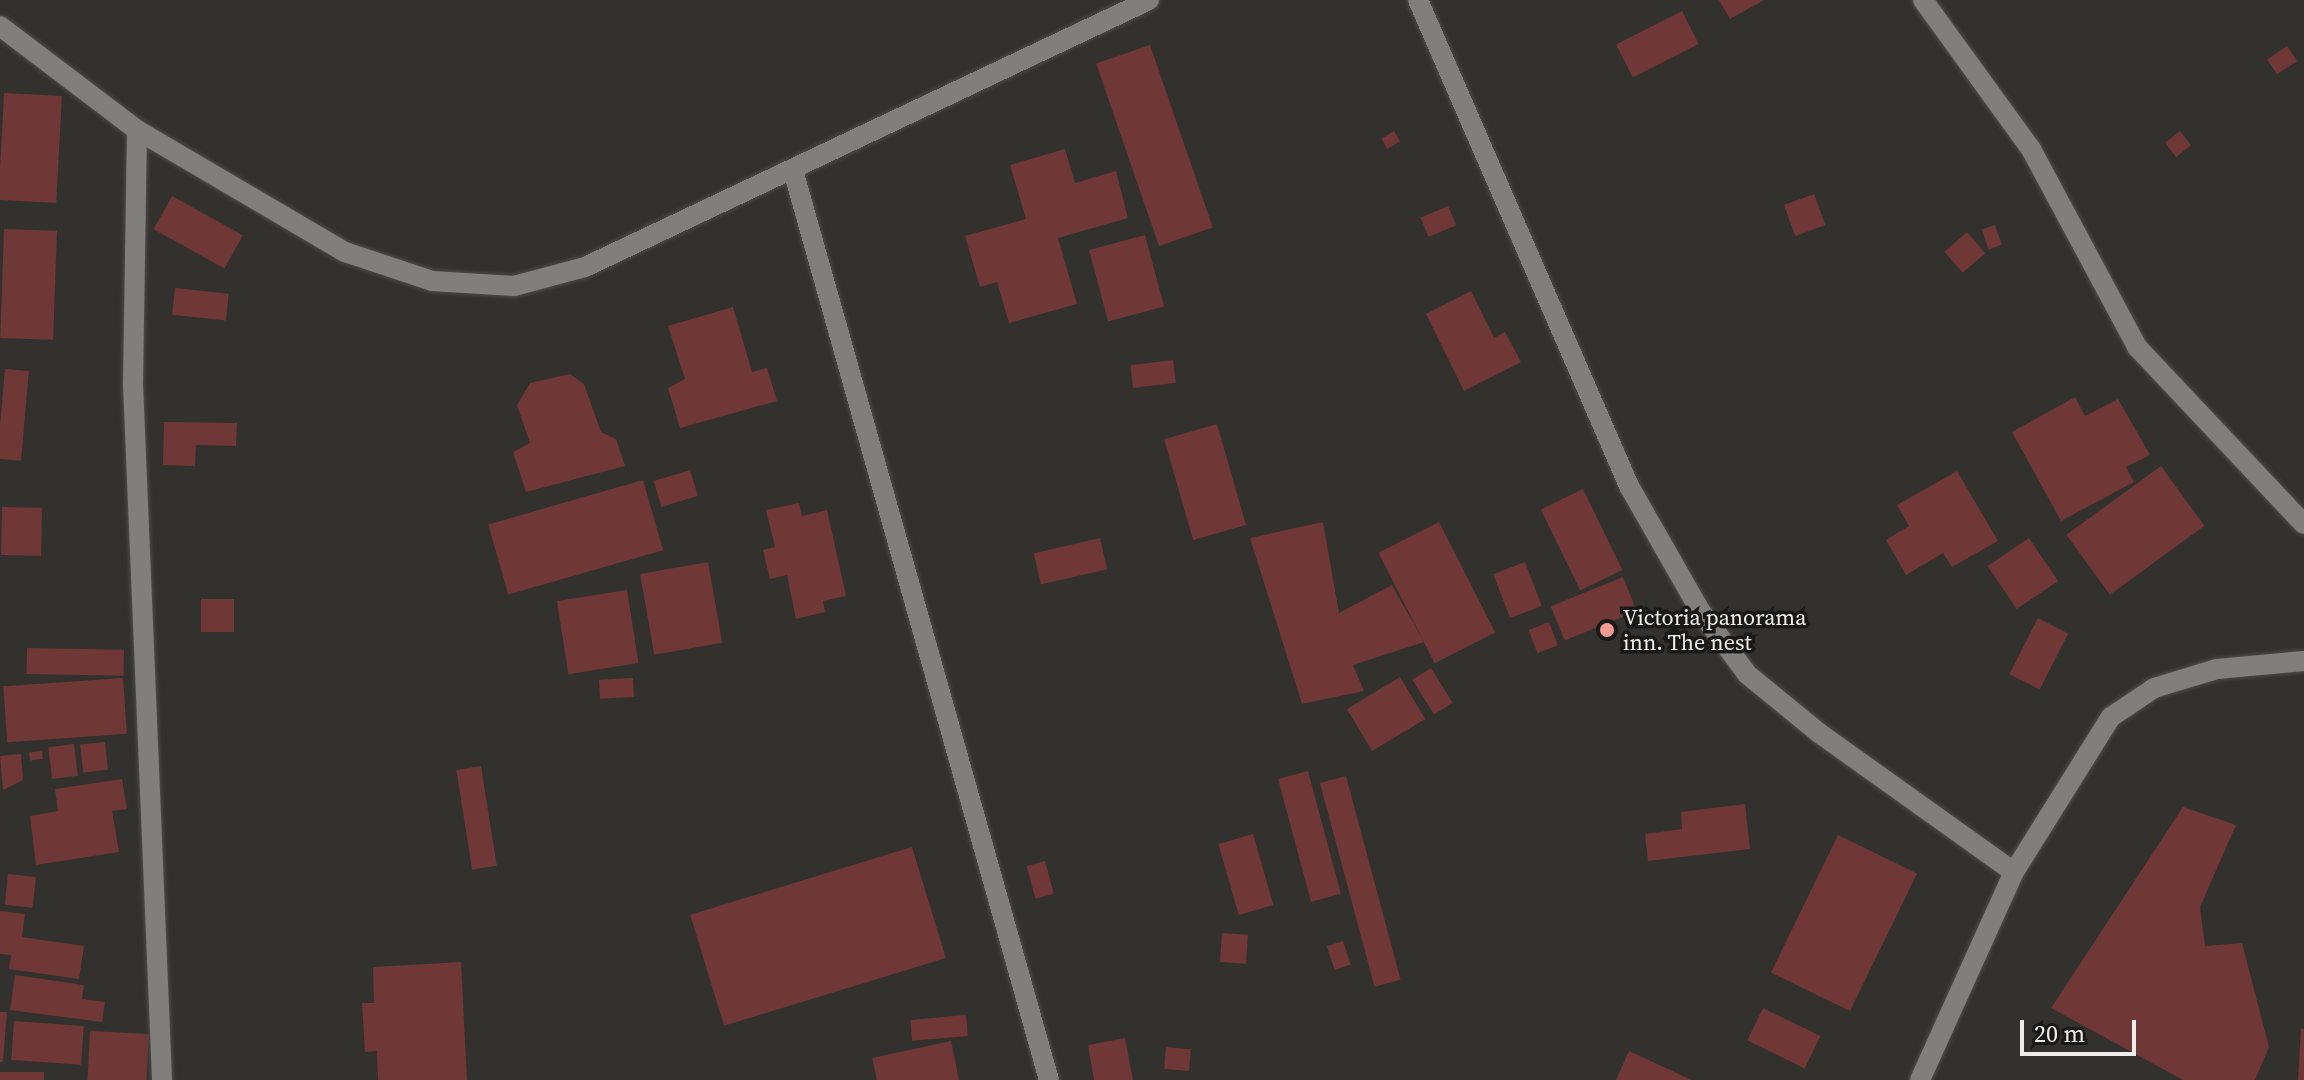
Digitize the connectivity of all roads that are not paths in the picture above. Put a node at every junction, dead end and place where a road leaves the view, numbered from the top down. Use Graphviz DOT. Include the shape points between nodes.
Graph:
graph roads {
  1 [pos="1149,0"];
  2 [pos="1418,0"];
  3 [pos="1923,0"];
  4 [pos="0,26"];
  5 [pos="137,130"];
  6 [pos="793,170"];
  7 [pos="2304,524"];
  8 [pos="2304,661"];
  9 [pos="2014,872"];
  10 [pos="162,1080"];
  11 [pos="1049,1080"];
  12 [pos="1920,1080"];
  1 -- 6 [label="street"];
  2 -- 9 [label="street" via="1629,486 1701,612 1747,674 1819,733"];
  3 -- 7 [label="street" via="2031,149 2137,347"];
  4 -- 5 [label="street"];
  5 -- 6 [label="street" via="345,252 432,281 514,286 585,267"];
  5 -- 10 [label="street" via="133,384"];
  6 -- 11 [label="street"];
  8 -- 9 [label="street" via="2217,669 2154,688 2111,717"];
  9 -- 12 [label="street"];
}
